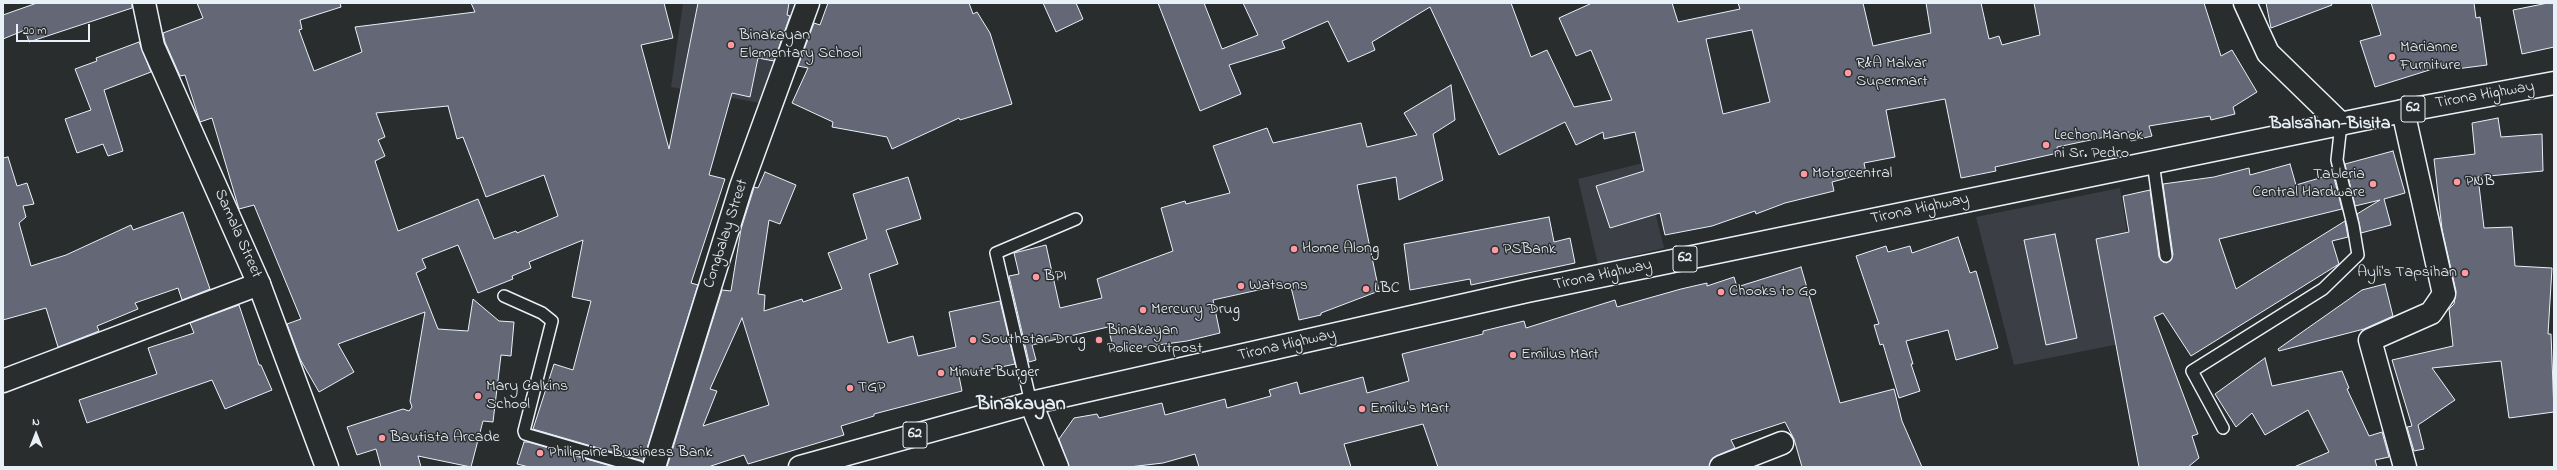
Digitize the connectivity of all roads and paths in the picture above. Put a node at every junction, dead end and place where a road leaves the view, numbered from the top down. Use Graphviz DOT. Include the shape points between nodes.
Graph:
graph roads {
  1 [pos="144,3"];
  2 [pos="808,3"];
  3 [pos="2245,3"];
  4 [pos="2554,83"];
  5 [pos="2403,111"];
  6 [pos="2341,124"];
  7 [pos="2153,162"];
  8 [pos="1076,219"];
  9 [pos="2166,256"];
  10 [pos="259,284"];
  11 [pos="504,296"];
  12 [pos="3,381"];
  13 [pos="1031,403"];
  14 [pos="2224,428"];
  15 [pos="1782,443"];
  16 [pos="327,467"];
  17 [pos="639,467"];
  18 [pos="654,467"];
  19 [pos="800,467"];
  20 [pos="1057,467"];
  21 [pos="1721,467"];
  22 [pos="2405,467"];
  1 -- 10 [label="main road, Samala Street" via="153,46"];
  2 -- 18 [label="main road, Congbalay Street" via="741,187"];
  3 -- 6 [label="main road" via="2268,53"];
  4 -- 5 [label="main road, Tirona Highway / 62"];
  5 -- 6 [label="main road, Tirona Highway / 62"];
  5 -- 22 [label="main road" via="2444,294 2431,313 2370,340"];
  6 -- 7 [label="main road, Tirona Highway / 62"];
  6 -- 14 [label="lane" via="2337,160 2358,255 2323,289 2192,371"];
  7 -- 9 [label="lane"];
  7 -- 13 [label="main road, Tirona Highway / 62" via="1527,291"];
  8 -- 13 [label="lane" via="996,253"];
  10 -- 12 [label="main road"];
  10 -- 16 [label="main road, Samala Street"];
  11 -- 17 [label="lane" via="542,313 552,321 525,434"];
  13 -- 19 [label="main road, Tirona Highway / 62"];
  13 -- 20 [label="main road"];
  15 -- 21 [label="main road"];
}
